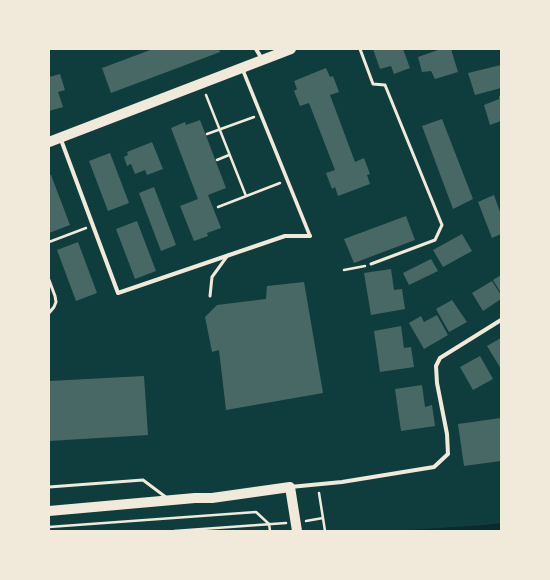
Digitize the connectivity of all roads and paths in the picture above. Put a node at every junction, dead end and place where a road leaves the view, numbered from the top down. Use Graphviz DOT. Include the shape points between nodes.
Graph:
graph roads {
  1 [pos="256,49"];
  2 [pos="291,49"];
  3 [pos="360,49"];
  4 [pos="262,60"];
  5 [pos="242,67"];
  6 [pos="201,83"];
  7 [pos="261,115"];
  8 [pos="220,129"];
  9 [pos="207,134"];
  10 [pos="60,137"];
  11 [pos="49,142"];
  12 [pos="230,155"];
  13 [pos="217,160"];
  14 [pos="287,180"];
  15 [pos="246,196"];
  16 [pos="218,207"];
  17 [pos="93,226"];
  18 [pos="310,236"];
  19 [pos="49,242"];
  20 [pos="229,254"];
  21 [pos="371,264"];
  22 [pos="344,270"];
  23 [pos="49,280"];
  24 [pos="210,296"];
  25 [pos="49,313"];
  26 [pos="501,320"];
  27 [pos="317,484"];
  28 [pos="49,487"];
  29 [pos="290,488"];
  30 [pos="170,500"];
  31 [pos="49,511"];
  32 [pos="323,518"];
  33 [pos="269,524"];
  34 [pos="49,527"];
  35 [pos="296,527"];
  36 [pos="325,529"];
  37 [pos="174,531"];
  38 [pos="270,531"];
  1 -- 4 [label="street"];
  2 -- 4 [label="main road"];
  3 -- 21 [label="lane" via="374,84 385,84 442,225 435,240"];
  4 -- 5 [label="main road"];
  5 -- 6 [label="main road"];
  5 -- 7 [label="street"];
  6 -- 8 [label="path"];
  6 -- 10 [label="main road"];
  7 -- 8 [label="path"];
  7 -- 14 [label="street"];
  8 -- 9 [label="path"];
  8 -- 12 [label="path"];
  10 -- 11 [label="main road"];
  10 -- 17 [label="street"];
  12 -- 13 [label="path"];
  12 -- 15 [label="path"];
  14 -- 15 [label="path"];
  14 -- 18 [label="street"];
  15 -- 16 [label="path"];
  17 -- 19 [label="path"];
  17 -- 20 [label="street" via="118,293"];
  18 -- 20 [label="street" via="285,236"];
  20 -- 24 [label="lane" via="212,277"];
  21 -- 22 [label="path"];
  23 -- 25 [label="lane" via="56,302"];
  26 -- 27 [label="street" via="440,358 436,366 448,434 448,454 434,467"];
  27 -- 29 [label="street"];
  27 -- 32 [label="path"];
  28 -- 30 [label="lane" via="143,480"];
  29 -- 30 [label="main road" via="212,498"];
  29 -- 35 [label="main road"];
  30 -- 31 [label="main road"];
  32 -- 35 [label="path"];
  32 -- 36 [label="path"];
  33 -- 34 [label="path" via="256,512"];
  33 -- 37 [label="path"];
  33 -- 38 [label="path"];
}
